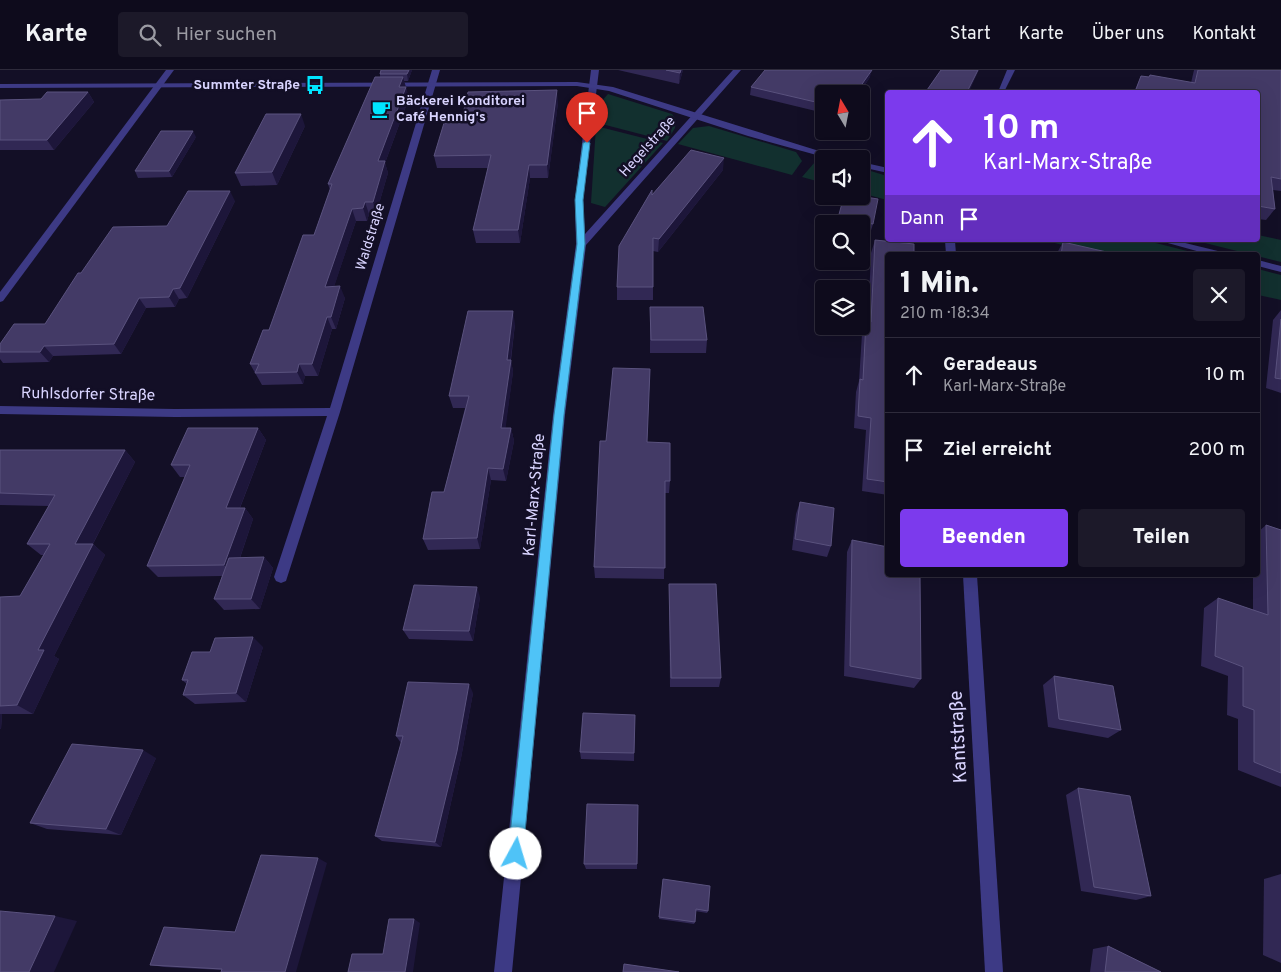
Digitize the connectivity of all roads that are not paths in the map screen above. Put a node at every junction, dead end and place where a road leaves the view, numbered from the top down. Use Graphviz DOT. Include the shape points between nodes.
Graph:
graph roads {
  1 [pos="170,70"];
  2 [pos="436,70"];
  3 [pos="595,70"];
  4 [pos="738,70"];
  5 [pos="1011,70"];
  6 [pos="432,84"];
  7 [pos="0,86"];
  8 [pos="158,86"];
  9 [pos="594,86"];
  10 [pos="1002,90"];
  11 [pos="695,116"];
  12 [pos="815,151"];
  13 [pos="870,166"];
  14 [pos="885,170"];
  15 [pos="1170,242"];
  16 [pos="581,244"];
  17 [pos="1211,252"];
  18 [pos="1260,264"];
  19 [pos="1281,269"];
  20 [pos="0,299"];
  21 [pos="0,410"];
  22 [pos="334,412"];
  23 [pos="281,577"];
  24 [pos="970,577"];
  25 [pos="503,972"];
  26 [pos="994,972"];
  1 -- 8 [label="street"];
  2 -- 6 [label="street, Waldstraße"];
  3 -- 9 [label="street, Karl-Marx-Straße"];
  4 -- 11 [label="street, Hegelstraße"];
  5 -- 10 [label="street"];
  6 -- 8 [label="street"];
  6 -- 9 [label="street"];
  6 -- 22 [label="street, Waldstraße"];
  7 -- 8 [label="street"];
  8 -- 20 [label="street"];
  9 -- 11 [label="street"];
  9 -- 16 [label="street, Karl-Marx-Straße" via="579,200"];
  11 -- 12 [label="street"];
  11 -- 16 [label="street, Hegelstraße"];
  13 -- 14 [label="street"];
  15 -- 17 [label="street"];
  16 -- 25 [label="street, Karl-Marx-Straße" via="559,415"];
  18 -- 19 [label="street"];
  21 -- 22 [label="street, Ruhlsdorfer Straße"];
  22 -- 23 [label="street, Waldstraße"];
  24 -- 26 [label="street, Kantstraße"];
}
